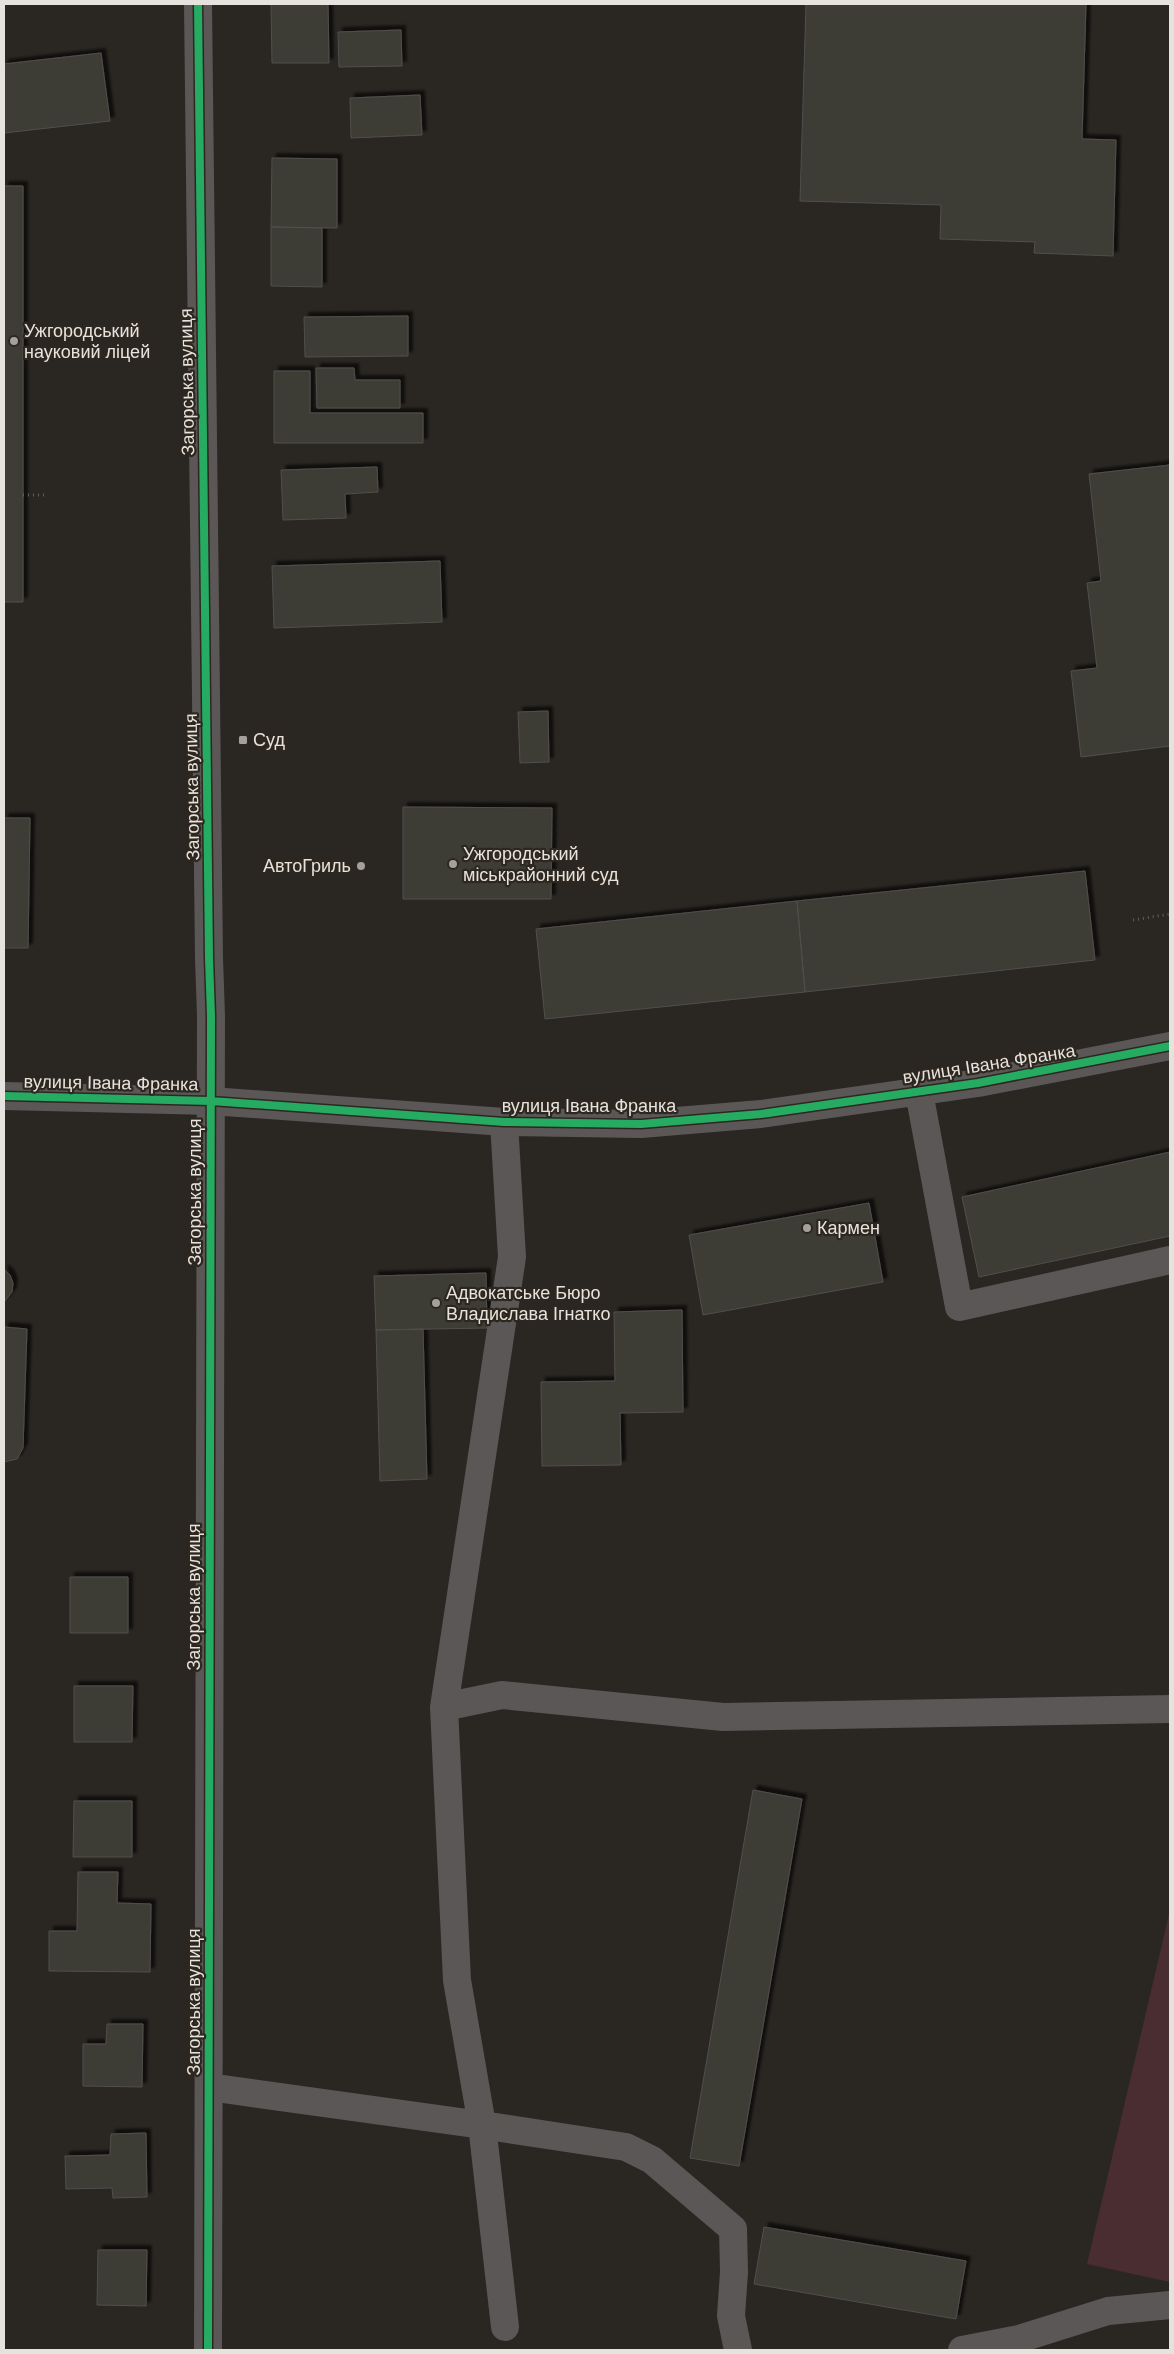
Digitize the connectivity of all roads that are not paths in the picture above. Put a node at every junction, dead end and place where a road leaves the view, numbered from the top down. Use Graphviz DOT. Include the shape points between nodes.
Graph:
graph roads {
  1 [pos="198,4"];
  2 [pos="1170,1046"];
  3 [pos="919,1092"];
  4 [pos="4,1096"];
  5 [pos="211,1100"];
  6 [pos="504,1122"];
  7 [pos="1170,1260"];
  8 [pos="444,1707"];
  9 [pos="1170,1709"];
  10 [pos="208,2087"];
  11 [pos="482,2125"];
  12 [pos="1170,2306"];
  13 [pos="505,2327"];
  14 [pos="208,2350"];
  15 [pos="738,2350"];
  16 [pos="962,2350"];
  1 -- 5 [label="street, Загорська вулиця"];
  2 -- 3 [label="street, вулиця Івана Франка"];
  3 -- 6 [label="street, вулиця Івана Франка" via="761,1114 641,1124"];
  3 -- 7 [label="street" via="959,1307"];
  4 -- 5 [label="street, вулиця Івана Франка"];
  5 -- 6 [label="street, вулиця Івана Франка"];
  5 -- 10 [label="street, Загорська вулиця"];
  6 -- 8 [label="street" via="512,1258"];
  8 -- 9 [label="street" via="502,1695 723,1717"];
  8 -- 11 [label="street" via="457,1980"];
  10 -- 11 [label="street"];
  10 -- 14 [label="street, Загорська вулиця"];
  11 -- 13 [label="street"];
  11 -- 15 [label="street" via="626,2147 652,2160 733,2228 731,2316"];
  12 -- 16 [label="street" via="1108,2311 1019,2339"];
}
